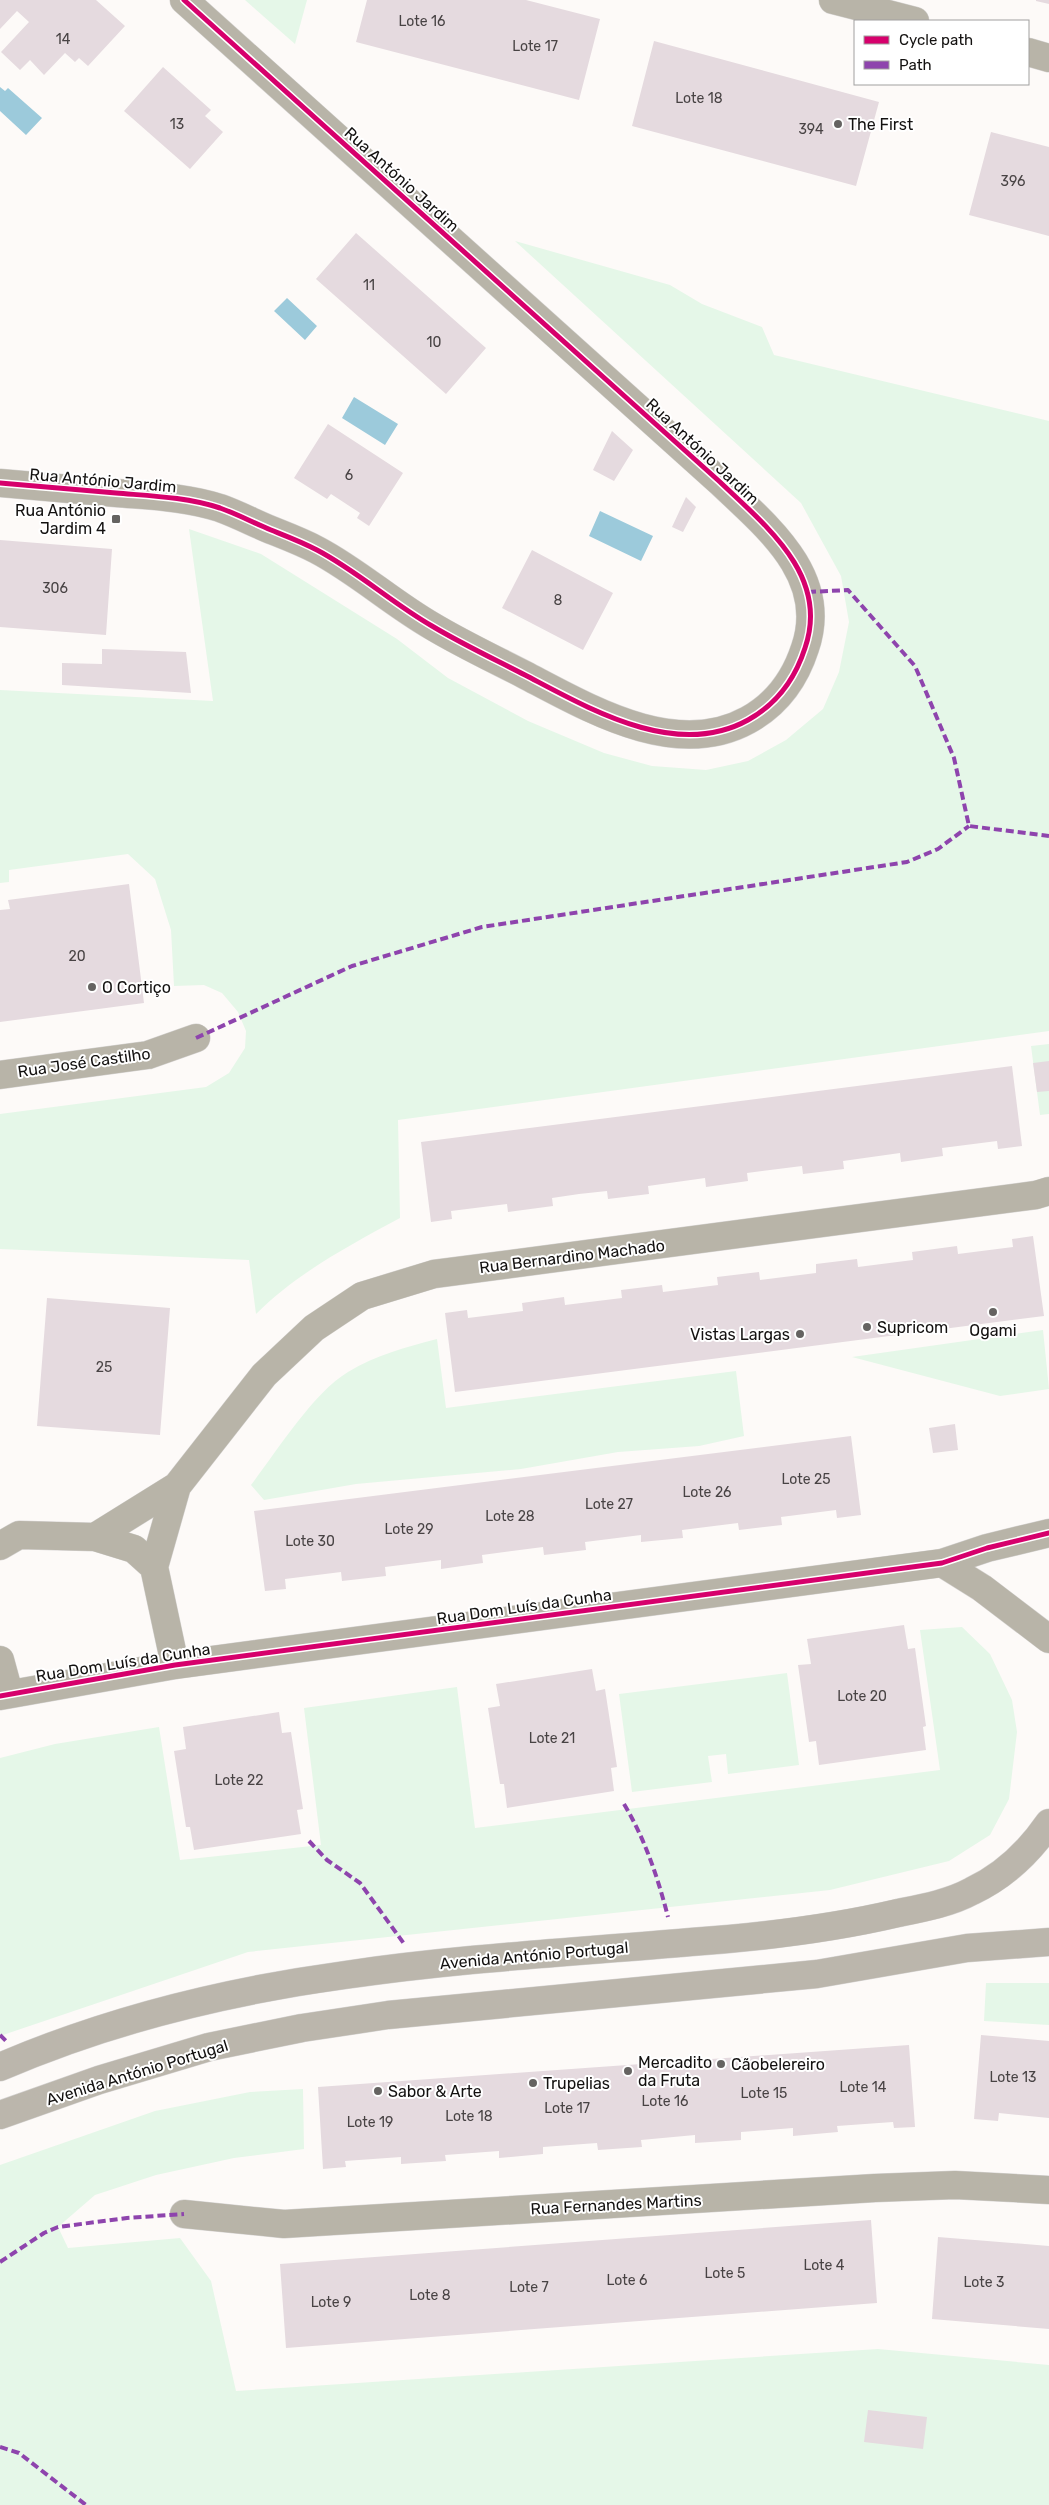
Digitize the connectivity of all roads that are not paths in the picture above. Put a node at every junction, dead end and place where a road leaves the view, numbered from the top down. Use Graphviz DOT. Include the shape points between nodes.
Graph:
graph roads {
  1 [pos="184,0"];
  2 [pos="833,0"];
  3 [pos="911,20"];
  4 [pos="1029,52"];
  5 [pos="1049,58"];
  6 [pos="0,483"];
  7 [pos="196,1038"];
  8 [pos="0,1074"];
  9 [pos="1049,1191"];
  10 [pos="176,1486"];
  11 [pos="1049,1533"];
  12 [pos="95,1537"];
  13 [pos="6,1538"];
  14 [pos="942,1563"];
  15 [pos="154,1567"];
  16 [pos="1049,1639"];
  17 [pos="0,1660"];
  18 [pos="175,1665"];
  19 [pos="4,1694"];
  20 [pos="1049,1823"];
  21 [pos="1049,1942"];
  22 [pos="0,2067"];
  23 [pos="0,2115"];
  24 [pos="1049,2190"];
  25 [pos="184,2214"];
  1 -- 6 [label="street, Rua António Jardim" via="720,482 778,538 795,562 808,592 811,613 808,642 800,665 785,690 764,711 739,725 709,735 678,735 629,724 570,699 431,626 317,550 219,508 174,498"];
  2 -- 3 [label="street"];
  4 -- 5 [label="street"];
  7 -- 8 [label="street, Rua José Castilho" via="148,1055"];
  9 -- 10 [label="street, Rua Bernardino Machado" via="1036,1196 434,1274 362,1296 314,1328 264,1375"];
  10 -- 12 [label="street"];
  10 -- 15 [label="street"];
  11 -- 14 [label="street, Rua Dom Luís da Cunha"];
  12 -- 13 [label="street"];
  12 -- 15 [label="street" via="134,1549"];
  14 -- 16 [label="street" via="982,1588"];
  14 -- 18 [label="street, Rua Dom Luís da Cunha"];
  15 -- 18 [label="street"];
  17 -- 19 [label="street"];
  18 -- 19 [label="street, Rua Dom Luís da Cunha"];
  20 -- 22 [label="main road, Avenida António Portugal" via="1032,1848 1002,1874 971,1892 930,1906 862,1922 774,1936 438,1962 343,1975 241,1993 164,2012 92,2033"];
  21 -- 23 [label="main road, Avenida António Portugal" via="967,1948 817,1974 388,2016 302,2028 209,2048 99,2080"];
  24 -- 25 [label="street, Rua Fernandes Martins" via="955,2185 875,2188 284,2224"];
}
